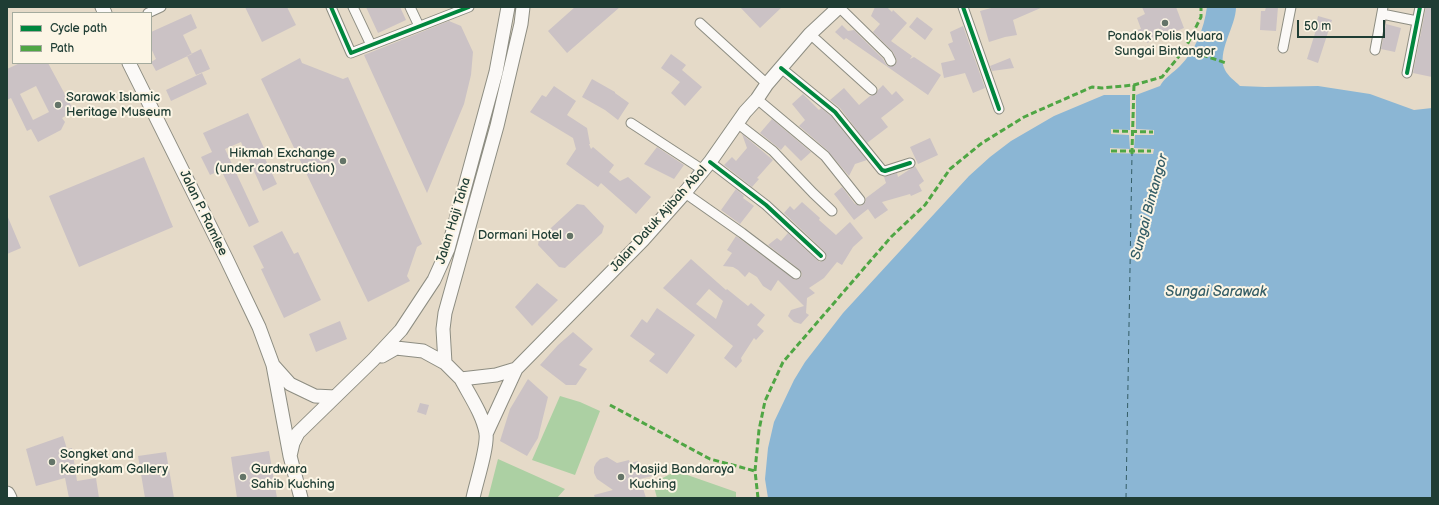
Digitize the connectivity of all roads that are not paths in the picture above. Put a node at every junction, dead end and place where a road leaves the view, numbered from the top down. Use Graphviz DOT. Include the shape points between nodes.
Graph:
graph roads {
  1 [pos="161,7"];
  2 [pos="331,7"];
  3 [pos="353,7"];
  4 [pos="410,7"];
  5 [pos="469,7"];
  6 [pos="508,7"];
  7 [pos="523,7"];
  8 [pos="839,7"];
  9 [pos="963,7"];
  10 [pos="1291,7"];
  11 [pos="1420,7"];
  12 [pos="1382,10"];
  13 [pos="150,12"];
  14 [pos="1417,21"];
  15 [pos="700,23"];
  16 [pos="419,26"];
  17 [pos="810,34"];
  18 [pos="371,45"];
  19 [pos="1283,48"];
  20 [pos="1375,50"];
  21 [pos="891,61"];
  22 [pos="129,64"];
  23 [pos="781,68"];
  24 [pos="1407,73"];
  25 [pos="767,84"];
  26 [pos="872,90"];
  27 [pos="757,99"];
  28 [pos="999,109"];
  29 [pos="631,123"];
  30 [pos="737,123"];
  31 [pos="910,164"];
  32 [pos="706,166"];
  33 [pos="685,193"];
  34 [pos="860,200"];
  35 [pos="832,211"];
  36 [pos="821,256"];
  37 [pos="796,274"];
  38 [pos="373,360"];
  39 [pos="445,363"];
  40 [pos="273,365"];
  41 [pos="516,369"];
  42 [pos="461,379"];
  43 [pos="335,397"];
  44 [pos="486,434"];
  45 [pos="290,456"];
  46 [pos="7,494"];
  47 [pos="8,498"];
  48 [pos="301,498"];
  49 [pos="473,498"];
  1 -- 13 [label="street"];
  2 -- 18 [label="street" via="351,53"];
  3 -- 18 [label="street"];
  4 -- 16 [label="street"];
  5 -- 16 [label="street"];
  6 -- 38 [label="main road, Jalan Haji Taha" via="496,72 448,249 434,280 405,324"];
  7 -- 39 [label="main road, Jalan Haji Taha" via="497,126 446,313 443,329"];
  8 -- 17 [label="main road, Jalan Datuk Ajibah Abol"];
  8 -- 21 [label="street" via="888,55"];
  9 -- 28 [label="street"];
  10 -- 19 [label="street"];
  11 -- 14 [label="street"];
  12 -- 14 [label="street"];
  12 -- 20 [label="street"];
  14 -- 24 [label="street"];
  15 -- 25 [label="street"];
  16 -- 18 [label="street"];
  17 -- 23 [label="main road, Jalan Datuk Ajibah Abol"];
  17 -- 26 [label="street"];
  22 -- 40 [label="main road, Jalan P. Ramlee" via="259,327"];
  23 -- 25 [label="main road, Jalan Datuk Ajibah Abol"];
  23 -- 31 [label="street" via="835,112 882,170"];
  25 -- 27 [label="main road, Jalan Datuk Ajibah Abol"];
  27 -- 30 [label="main road, Jalan Datuk Ajibah Abol"];
  27 -- 34 [label="street" via="825,156"];
  29 -- 32 [label="street"];
  30 -- 32 [label="main road, Jalan Datuk Ajibah Abol"];
  30 -- 35 [label="street" via="773,151"];
  32 -- 33 [label="main road, Jalan Datuk Ajibah Abol"];
  32 -- 36 [label="street" via="766,205"];
  33 -- 37 [label="street"];
  33 -- 41 [label="main road, Jalan Datuk Ajibah Abol" via="643,240"];
  38 -- 39 [label="main road" via="396,348 423,351"];
  38 -- 43 [label="main road, Jalan Haji Taha"];
  39 -- 42 [label="main road"];
  40 -- 43 [label="main road, Jalan P. Ramlee" via="290,384 315,396"];
  40 -- 45 [label="main road, Jalan P. Ramlee"];
  41 -- 42 [label="main road, Jalan Datuk Ajibah Abol" via="496,375"];
  41 -- 44 [label="main road, Jalan Datuk Ajibah Abol"];
  42 -- 44 [label="main road"];
  43 -- 45 [label="main road, Jalan Haji Taha" via="298,433 292,443"];
  44 -- 49 [label="main road"];
  45 -- 48 [label="main road, Jalan P. Ramlee"];
  46 -- 47 [label="main road"];
}
